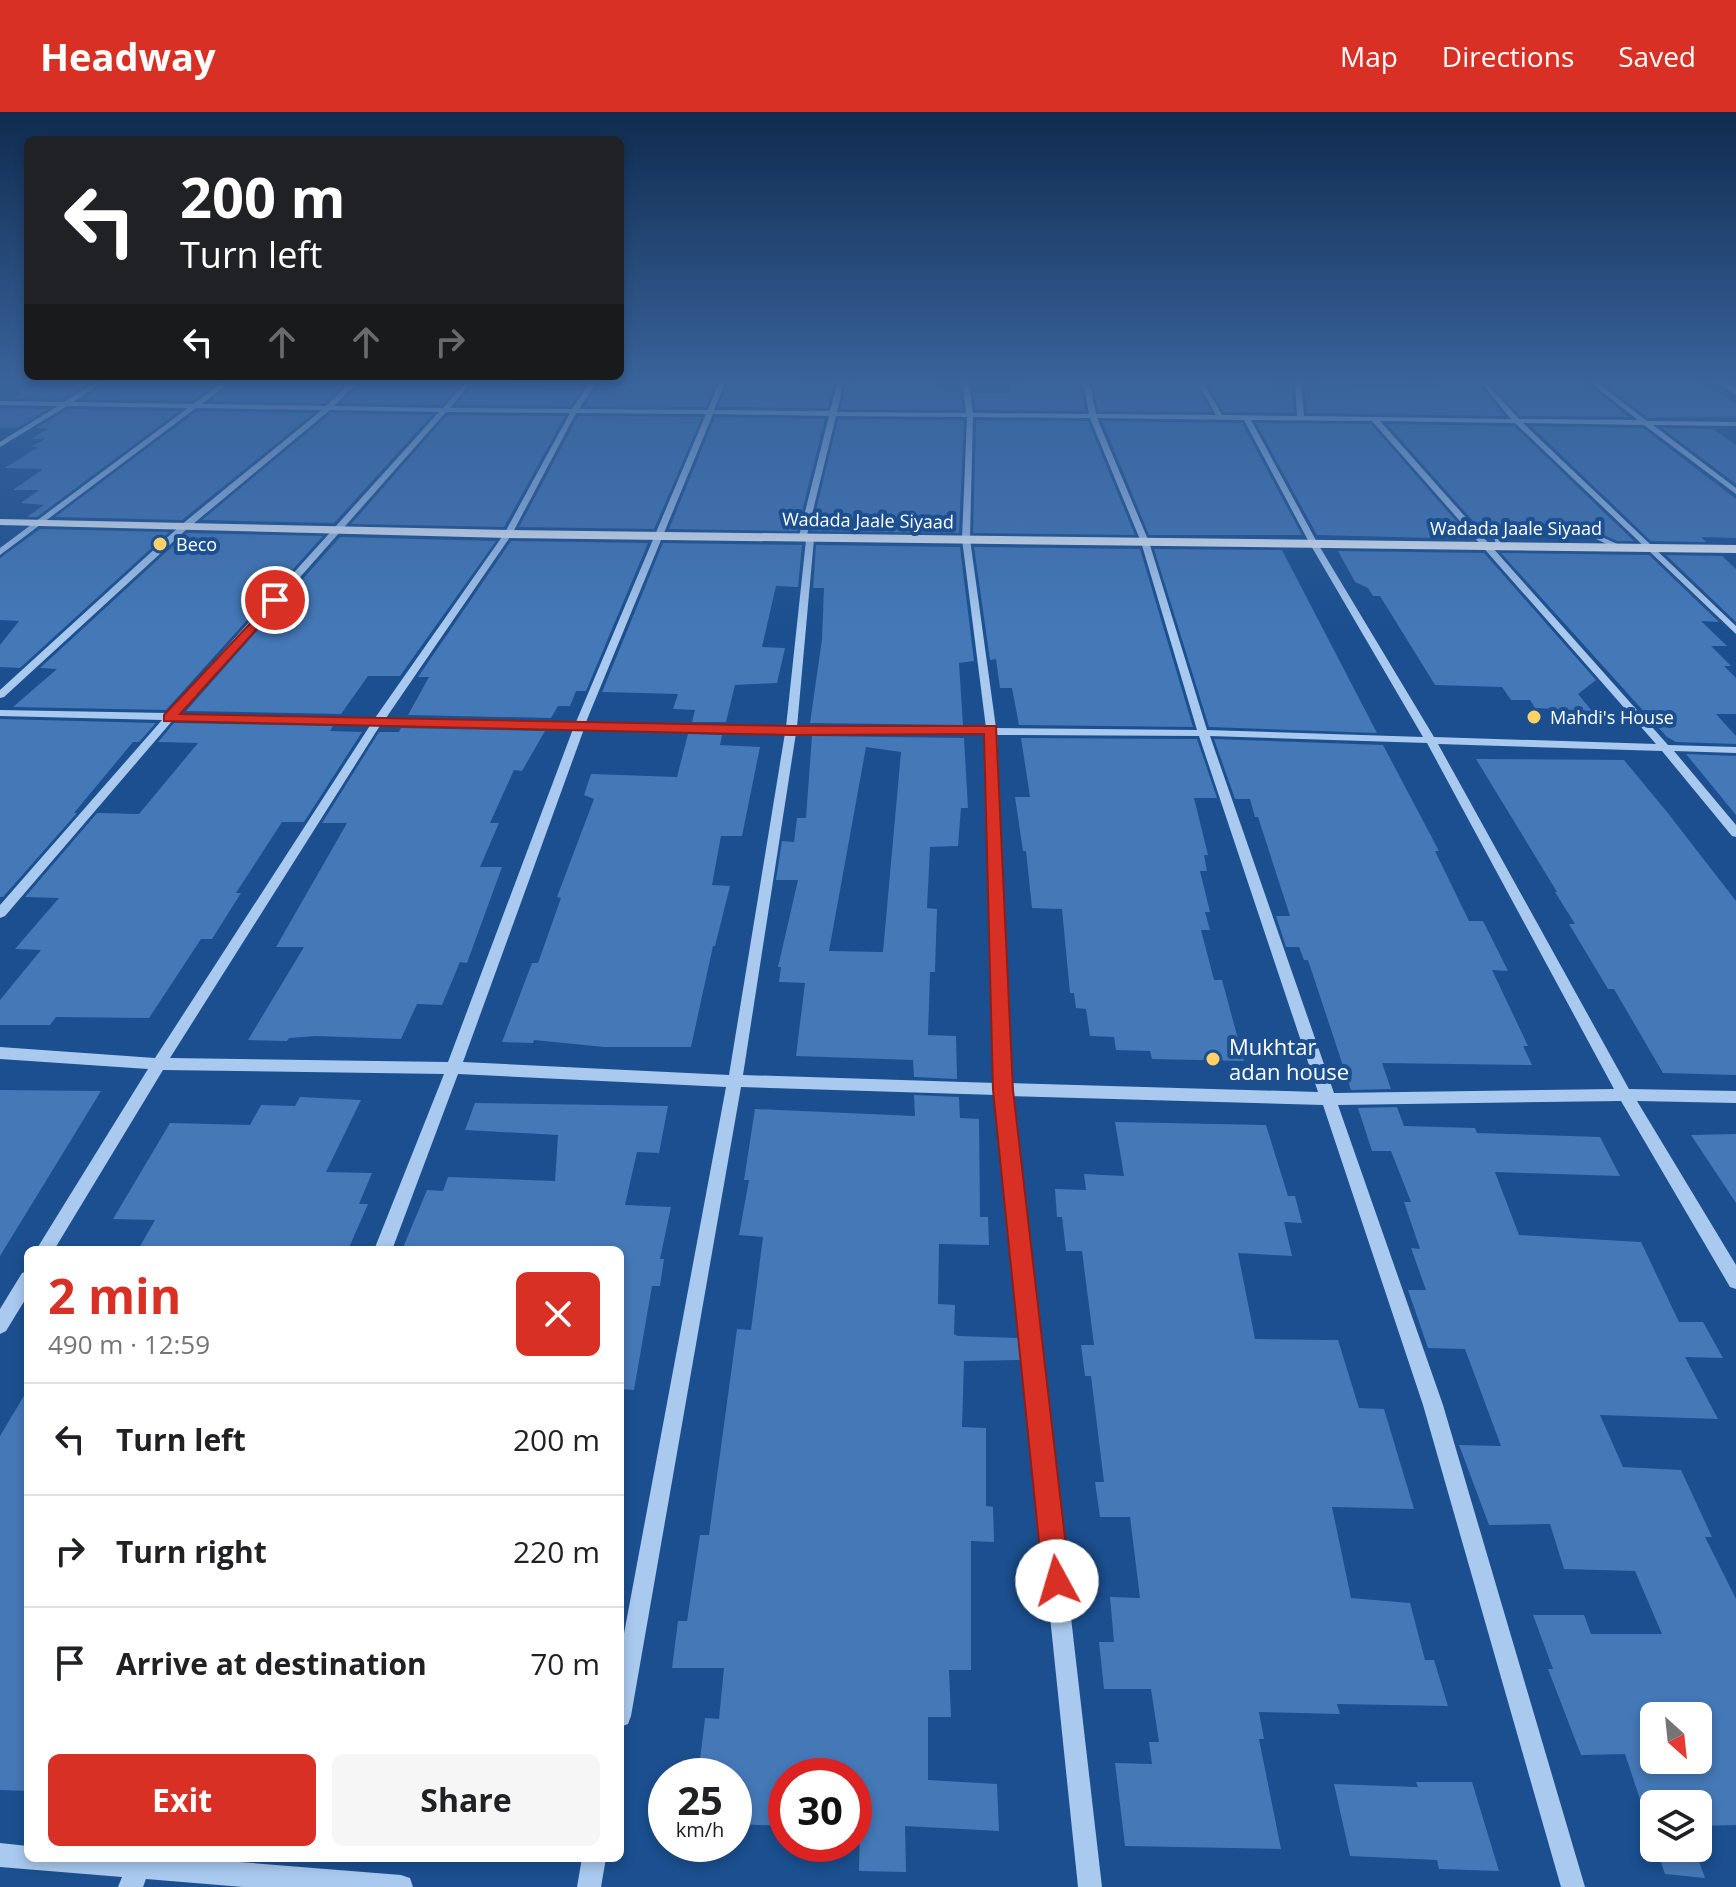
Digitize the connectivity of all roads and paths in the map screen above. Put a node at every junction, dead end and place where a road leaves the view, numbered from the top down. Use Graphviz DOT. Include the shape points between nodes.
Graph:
graph roads {
  1 [pos="120,463"];
  2 [pos="262,463"];
  3 [pos="397,463"];
  4 [pos="546,463"];
  5 [pos="691,463"];
  6 [pos="823,463"];
  7 [pos="968,463"];
  8 [pos="1112,463"];
  9 [pos="1271,463"];
  10 [pos="1413,463"];
  11 [pos="1560,463"];
  12 [pos="1698,463"];
  13 [pos="1736,492"];
  14 [pos="0,522"];
  15 [pos="43,523"];
  16 [pos="184,527"];
  17 [pos="339,530"];
  18 [pos="508,534"];
  19 [pos="662,535"];
  20 [pos="803,536"];
  21 [pos="966,539"];
  22 [pos="1145,542"];
  23 [pos="1314,544"];
  24 [pos="1486,546"];
  25 [pos="1648,547"];
  26 [pos="1736,549"];
  27 [pos="0,552"];
  28 [pos="1736,631"];
  29 [pos="0,695"];
  30 [pos="0,713"];
  31 [pos="169,718"];
  32 [pos="377,723"];
  33 [pos="580,726"];
  34 [pos="991,729"];
  35 [pos="791,730"];
  36 [pos="1203,733"];
  37 [pos="1429,738"];
  38 [pos="1669,749"];
  39 [pos="1736,750"];
  40 [pos="1736,833"];
  41 [pos="0,913"];
  42 [pos="0,1053"];
  43 [pos="159,1064"];
  44 [pos="455,1068"];
  45 [pos="735,1081"];
  46 [pos="1003,1090"];
  47 [pos="1625,1095"];
  48 [pos="1736,1097"];
  49 [pos="1327,1099"];
  50 [pos="47,1246"];
  51 [pos="385,1246"];
  52 [pos="1736,1281"];
  53 [pos="24,1286"];
  54 [pos="0,1325"];
  55 [pos="624,1694"];
  56 [pos="0,1855"];
  57 [pos="24,1857"];
  58 [pos="63,1862"];
  59 [pos="593,1862"];
  60 [pos="137,1871"];
  61 [pos="401,1887"];
  62 [pos="589,1887"];
  63 [pos="1090,1887"];
  64 [pos="1573,1887"];
  1 -- 15 [label="street"];
  2 -- 16 [label="street"];
  3 -- 17 [label="street"];
  4 -- 18 [label="street"];
  5 -- 19 [label="street"];
  6 -- 20 [label="street"];
  7 -- 21 [label="street"];
  8 -- 22 [label="street"];
  9 -- 23 [label="street"];
  10 -- 24 [label="street"];
  11 -- 25 [label="street"];
  12 -- 13 [label="street"];
  14 -- 15 [label="main road, Wadada Jaale Siyaad"];
  15 -- 16 [label="main road, Wadada Jaale Siyaad"];
  15 -- 27 [label="street"];
  16 -- 17 [label="main road, Wadada Jaale Siyaad"];
  16 -- 29 [label="street"];
  17 -- 18 [label="main road, Wadada Jaale Siyaad"];
  17 -- 31 [label="street"];
  18 -- 19 [label="main road, Wadada Jaale Siyaad"];
  18 -- 32 [label="street"];
  19 -- 20 [label="main road, Wadada Jaale Siyaad"];
  19 -- 33 [label="street"];
  20 -- 21 [label="main road, Wadada Jaale Siyaad"];
  20 -- 35 [label="street" via="810,539"];
  21 -- 22 [label="main road, Wadada Jaale Siyaad"];
  21 -- 34 [label="street"];
  22 -- 23 [label="main road, Wadada Jaale Siyaad"];
  22 -- 36 [label="street"];
  23 -- 24 [label="main road, Wadada Jaale Siyaad"];
  23 -- 37 [label="street"];
  24 -- 25 [label="main road, Wadada Jaale Siyaad"];
  24 -- 38 [label="street"];
  25 -- 26 [label="main road, Wadada Jaale Siyaad"];
  25 -- 28 [label="street"];
  30 -- 31 [label="street"];
  31 -- 32 [label="street"];
  31 -- 41 [label="street"];
  32 -- 33 [label="street"];
  32 -- 43 [label="street"];
  33 -- 35 [label="street"];
  33 -- 44 [label="street"];
  34 -- 35 [label="street"];
  34 -- 36 [label="street"];
  34 -- 46 [label="street"];
  35 -- 45 [label="street"];
  36 -- 37 [label="street"];
  36 -- 49 [label="street"];
  37 -- 38 [label="street"];
  37 -- 47 [label="street"];
  38 -- 39 [label="street"];
  38 -- 40 [label="street"];
  42 -- 43 [label="street"];
  43 -- 44 [label="street"];
  43 -- 50 [label="street"];
  44 -- 45 [label="street"];
  44 -- 51 [label="street"];
  45 -- 46 [label="street"];
  45 -- 55 [label="street"];
  46 -- 49 [label="street"];
  46 -- 63 [label="street"];
  47 -- 48 [label="street"];
  47 -- 49 [label="street"];
  47 -- 52 [label="street"];
  49 -- 64 [label="street" via="1433,1405"];
  53 -- 54 [label="street"];
  56 -- 57 [label="street"];
  58 -- 60 [label="street"];
  59 -- 62 [label="street"];
  60 -- 61 [label="street"];
}
